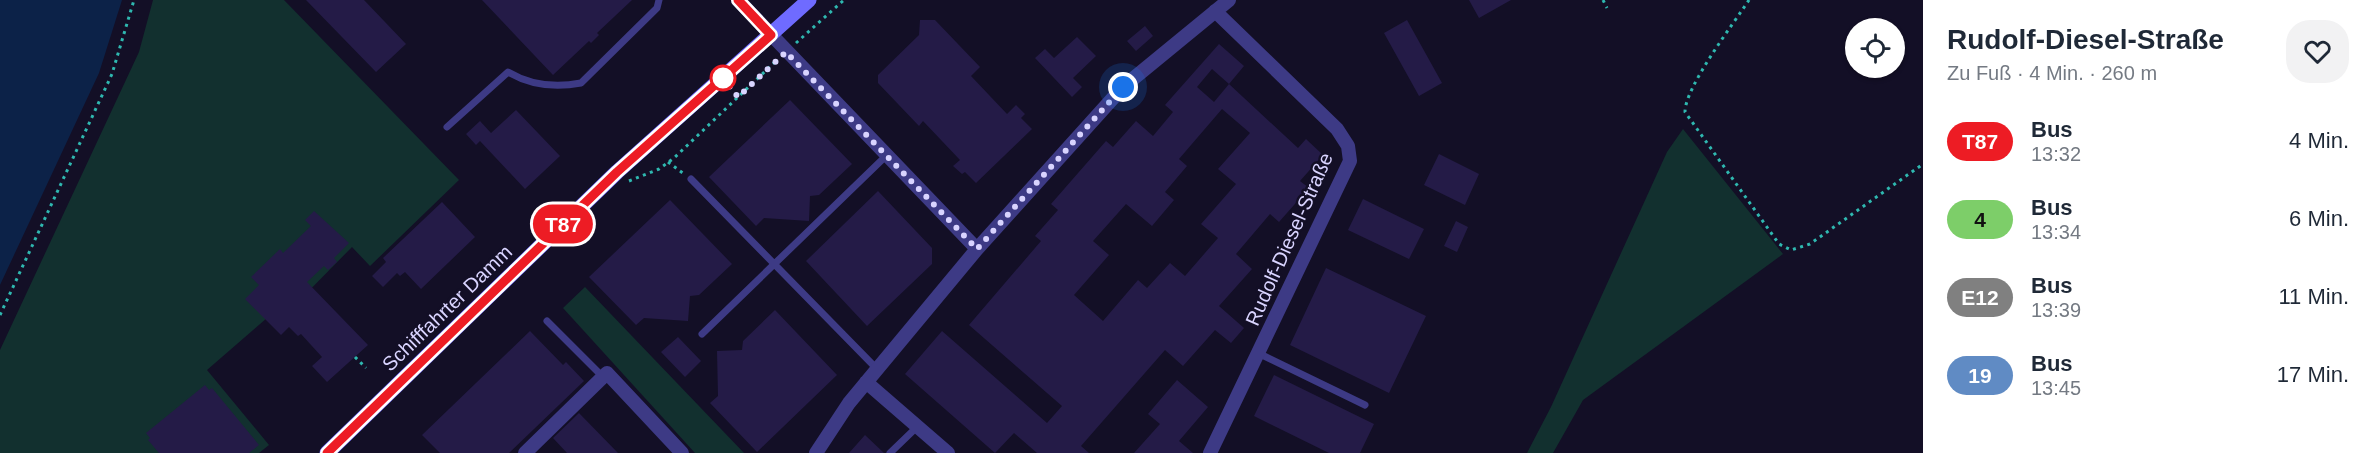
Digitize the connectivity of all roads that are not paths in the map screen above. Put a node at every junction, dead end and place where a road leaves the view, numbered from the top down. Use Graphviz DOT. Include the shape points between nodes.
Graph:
graph roads {
  1 [pos="659,0"];
  2 [pos="738,0"];
  3 [pos="809,0"];
  4 [pos="1229,0"];
  5 [pos="1215,11"];
  6 [pos="771,35"];
  7 [pos="447,127"];
  8 [pos="887,155"];
  9 [pos="691,179"];
  10 [pos="977,249"];
  11 [pos="773,265"];
  12 [pos="547,321"];
  13 [pos="702,334"];
  14 [pos="1258,353"];
  15 [pos="877,369"];
  16 [pos="603,377"];
  17 [pos="866,382"];
  18 [pos="1365,405"];
  19 [pos="918,426"];
  20 [pos="327,453"];
  21 [pos="525,453"];
  22 [pos="682,453"];
  23 [pos="816,453"];
  24 [pos="890,453"];
  25 [pos="948,453"];
  26 [pos="1210,453"];
  1 -- 7 [label="lane" via="657,8 581,83 536,84 508,72"];
  2 -- 6 [label="street"];
  3 -- 6 [label="main road, Schifffahrter Damm"];
  4 -- 5 [label="street"];
  5 -- 10 [label="street" via="1123,87"];
  5 -- 14 [label="street, Rudolf-Diesel-Straße" via="1337,129 1348,146 1350,161"];
  6 -- 8 [label="street"];
  6 -- 20 [label="main road, Schifffahrter Damm" via="617,172"];
  8 -- 10 [label="street"];
  8 -- 11 [label="lane"];
  9 -- 11 [label="lane"];
  10 -- 15 [label="street"];
  11 -- 13 [label="lane"];
  11 -- 15 [label="lane"];
  12 -- 16 [label="lane"];
  14 -- 18 [label="lane"];
  14 -- 26 [label="street, Rudolf-Diesel-Straße"];
  15 -- 17 [label="street"];
  16 -- 21 [label="street"];
  16 -- 22 [label="street" via="607,374"];
  17 -- 19 [label="street"];
  17 -- 23 [label="street"];
  19 -- 24 [label="lane"];
  19 -- 25 [label="street"];
}
